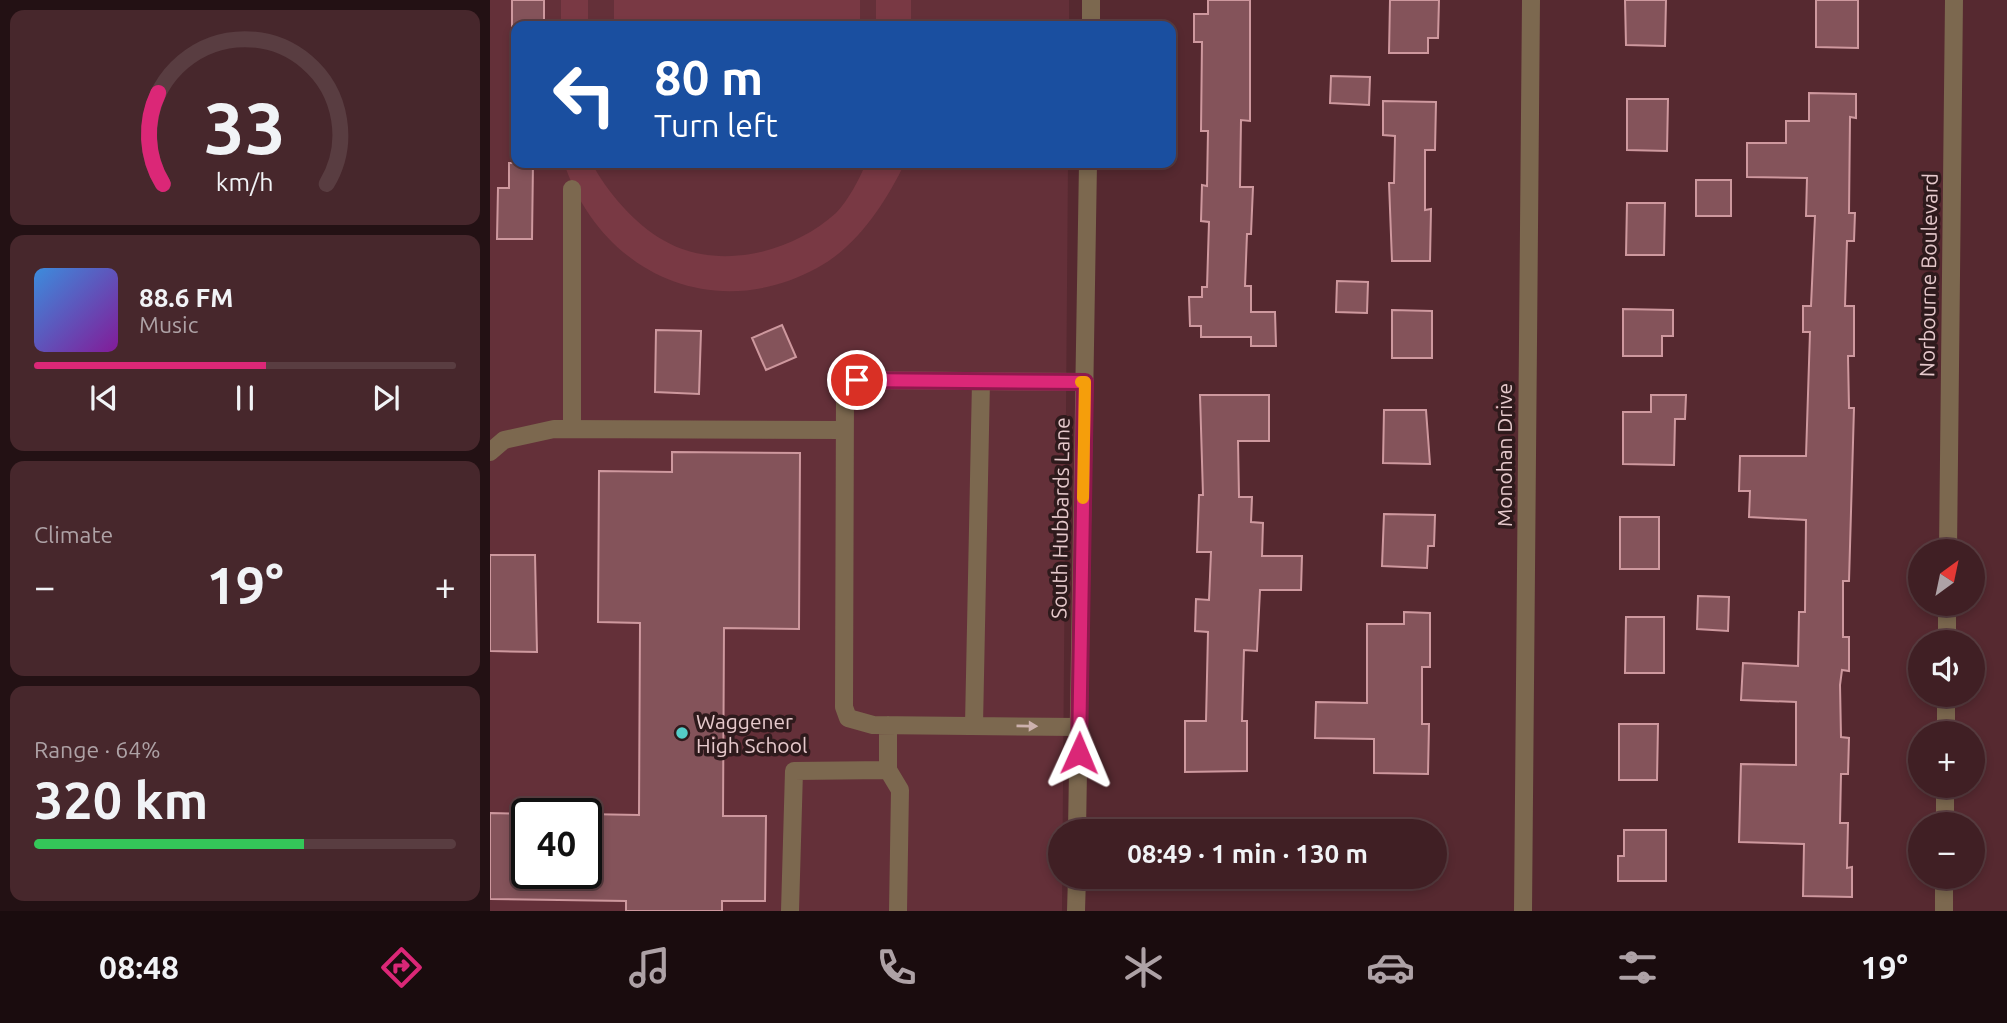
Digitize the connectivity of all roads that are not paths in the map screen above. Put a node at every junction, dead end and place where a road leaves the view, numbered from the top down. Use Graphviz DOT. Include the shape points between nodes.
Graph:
graph roads {
  1 [pos="1091,0"];
  2 [pos="1531,0"];
  3 [pos="1954,0"];
  4 [pos="1091,21"];
  5 [pos="1088,168"];
  6 [pos="572,189"];
  7 [pos="981,381"];
  8 [pos="1085,382"];
  9 [pos="572,429"];
  10 [pos="844,430"];
  11 [pos="490,452"];
  12 [pos="1948,539"];
  13 [pos="888,725"];
  14 [pos="974,725"];
  15 [pos="1079,727"];
  16 [pos="888,770"];
  17 [pos="1077,819"];
  18 [pos="1077,889"];
  19 [pos="1944,889"];
  20 [pos="790,911"];
  21 [pos="898,911"];
  22 [pos="1076,911"];
  23 [pos="1523,911"];
  24 [pos="1944,911"];
  1 -- 4 [label="street"];
  2 -- 23 [label="street, Monohan Drive"];
  3 -- 12 [label="street, Norbourne Boulevard"];
  5 -- 8 [label="street, South Hubbards Lane"];
  6 -- 9 [label="street"];
  7 -- 8 [label="street"];
  7 -- 10 [label="street" via="853,382 845,389"];
  7 -- 14 [label="street"];
  8 -- 15 [label="street, South Hubbards Lane"];
  9 -- 10 [label="street"];
  9 -- 11 [label="street" via="504,440"];
  10 -- 13 [label="street" via="845,712 860,723"];
  13 -- 14 [label="street"];
  13 -- 16 [label="street"];
  14 -- 15 [label="street, one-way"];
  15 -- 17 [label="street, South Hubbards Lane"];
  16 -- 20 [label="street" via="794,771"];
  16 -- 21 [label="street" via="900,790"];
  18 -- 22 [label="street"];
  19 -- 24 [label="street"];
}
